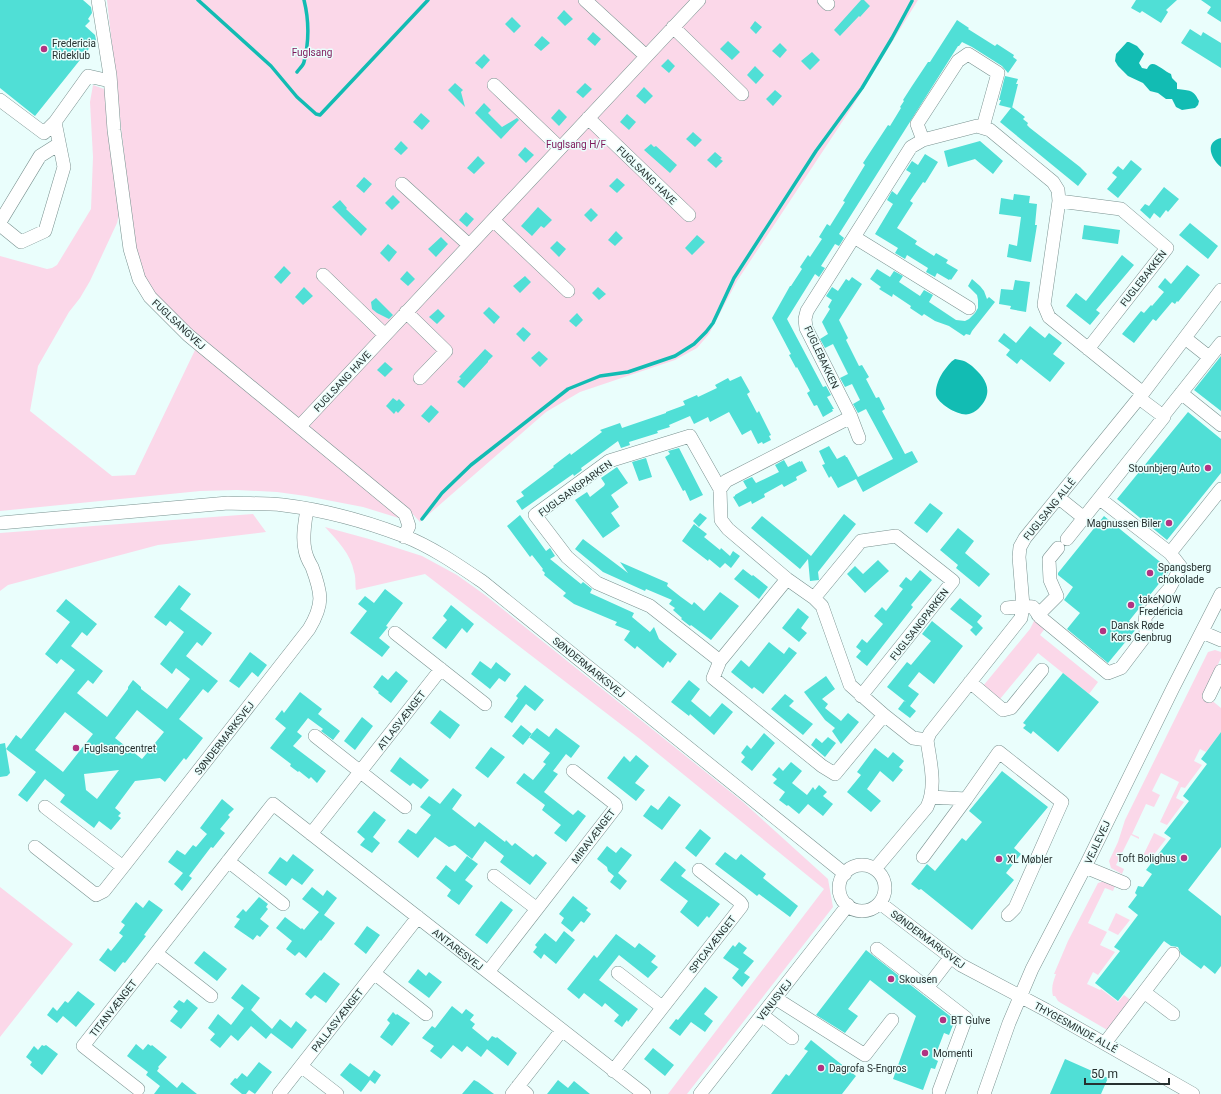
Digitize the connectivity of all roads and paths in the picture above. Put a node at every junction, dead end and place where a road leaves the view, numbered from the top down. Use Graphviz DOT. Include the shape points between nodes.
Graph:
graph roads {
  1 [pos="98,0"];
  2 [pos="585,0"];
  3 [pos="698,0"];
  4 [pos="673,27"];
  5 [pos="646,56"];
  6 [pos="110,80"];
  7 [pos="494,85"];
  8 [pos="742,94"];
  9 [pos="0,100"];
  10 [pos="588,118"];
  11 [pos="56,122"];
  12 [pos="984,127"];
  13 [pos="923,140"];
  14 [pos="59,144"];
  15 [pos="560,148"];
  16 [pos="402,184"];
  17 [pos="1059,201"];
  18 [pos="689,215"];
  19 [pos="493,220"];
  20 [pos="0,224"];
  21 [pos="854,237"];
  22 [pos="469,245"];
  23 [pos="323,275"];
  24 [pos="1221,290"];
  25 [pos="568,291"];
  26 [pos="969,308"];
  27 [pos="406,312"];
  28 [pos="385,335"];
  29 [pos="1185,338"];
  30 [pos="1221,343"];
  31 [pos="1088,349"];
  32 [pos="1209,357"];
  33 [pos="420,378"];
  34 [pos="1181,393"];
  35 [pos="1141,395"];
  36 [pos="1163,416"];
  37 [pos="851,417"];
  38 [pos="1221,425"];
  39 [pos="300,426"];
  40 [pos="859,438"];
  41 [pos="720,489"];
  42 [pos="1221,489"];
  43 [pos="1059,498"];
  44 [pos="1100,499"];
  45 [pos="307,509"];
  46 [pos="1084,518"];
  47 [pos="0,523"];
  48 [pos="404,537"];
  49 [pos="1170,553"];
  50 [pos="787,578"];
  51 [pos="1221,594"];
  52 [pos="814,598"];
  53 [pos="1023,606"];
  54 [pos="1007,608"];
  55 [pos="1038,615"];
  56 [pos="1202,632"];
  57 [pos="395,633"];
  58 [pos="1221,640"];
  59 [pos="720,661"];
  60 [pos="441,669"];
  61 [pos="1042,670"];
  62 [pos="1221,671"];
  63 [pos="970,682"];
  64 [pos="861,696"];
  65 [pos="1209,696"];
  66 [pos="485,704"];
  67 [pos="884,715"];
  68 [pos="315,736"];
  69 [pos="927,740"];
  70 [pos="360,771"];
  71 [pos="572,771"];
  72 [pos="932,797"];
  73 [pos="966,799"];
  74 [pos="273,804"];
  75 [pos="45,806"];
  76 [pos="405,807"];
  77 [pos="311,834"];
  78 [pos="35,846"];
  79 [pos="923,857"];
  80 [pos="228,861"];
  81 [pos="123,867"];
  82 [pos="877,867"];
  83 [pos="1085,867"];
  84 [pos="699,870"];
  85 [pos="844,874"];
  86 [pos="494,876"];
  87 [pos="1124,883"];
  88 [pos="880,903"];
  89 [pos="284,904"];
  90 [pos="848,905"];
  91 [pos="537,910"];
  92 [pos="1008,915"];
  93 [pos="418,918"];
  94 [pos="878,950"];
  95 [pos="156,953"];
  96 [pos="1173,954"];
  97 [pos="950,958"];
  98 [pos="488,972"];
  99 [pos="374,973"];
  100 [pos="618,973"];
  101 [pos="927,988"];
  102 [pos="1144,992"];
  103 [pos="211,996"];
  104 [pos="1021,997"];
  105 [pos="775,998"];
  106 [pos="662,1007"];
  107 [pos="426,1014"];
  108 [pos="1173,1014"];
  109 [pos="762,1015"];
  110 [pos="892,1020"];
  111 [pos="562,1030"];
  112 [pos="792,1038"];
  113 [pos="1105,1043"];
  114 [pos="301,1066"];
  115 [pos="613,1071"];
  116 [pos="138,1089"];
  117 [pos="1175,1089"];
  118 [pos="519,1091"];
  119 [pos="939,1091"];
  120 [pos="279,1094"];
  121 [pos="337,1094"];
  122 [pos="644,1094"];
  123 [pos="700,1094"];
  124 [pos="984,1094"];
  125 [pos="1193,1094"];
  1 -- 6 [label="street, FUGLSANGVEJ"];
  2 -- 5 [label="street"];
  3 -- 4 [label="street, FUGLSANG HAVE"];
  4 -- 5 [label="street, FUGLSANG HAVE"];
  4 -- 8 [label="street"];
  5 -- 10 [label="street, FUGLSANG HAVE"];
  6 -- 11 [label="street" via="88,76"];
  6 -- 39 [label="street, FUGLSANGVEJ" via="130,249 139,279 150,297 188,335"];
  7 -- 15 [label="street"];
  9 -- 11 [label="street" via="44,133"];
  10 -- 15 [label="street, FUGLSANG HAVE"];
  10 -- 18 [label="street, FUGLSANG HAVE"];
  11 -- 14 [label="street"];
  12 -- 13 [label="street, FUGLEBAKKEN" via="977,126"];
  12 -- 13 [label="street" via="998,73 968,54 958,61 918,124"];
  12 -- 17 [label="street" via="1053,182 1058,190"];
  13 -- 21 [label="street, FUGLEBAKKEN" via="911,147"];
  14 -- 20 [label="street" via="40,156"];
  14 -- 20 [label="street" via="64,167 45,231 21,242"];
  15 -- 19 [label="street, FUGLSANG HAVE"];
  16 -- 22 [label="street"];
  17 -- 31 [label="street" via="1044,305 1049,317"];
  17 -- 31 [label="street, FUGLEBAKKEN" via="1121,210 1167,248"];
  19 -- 22 [label="street, FUGLSANG HAVE"];
  19 -- 25 [label="street"];
  21 -- 26 [label="street"];
  21 -- 37 [label="street, FUGLEBAKKEN" via="807,311 805,319 806,328"];
  22 -- 27 [label="street, FUGLSANG HAVE"];
  23 -- 28 [label="street"];
  24 -- 29 [label="street, FUGLSANG ALLÉ"];
  27 -- 28 [label="street, FUGLSANG HAVE"];
  27 -- 33 [label="street" via="446,351"];
  28 -- 39 [label="street, FUGLSANG HAVE"];
  29 -- 32 [label="street"];
  29 -- 35 [label="street, FUGLSANG ALLÉ"];
  30 -- 32 [label="street"];
  31 -- 35 [label="street"];
  32 -- 34 [label="street"];
  34 -- 36 [label="street"];
  34 -- 38 [label="street"];
  35 -- 36 [label="street"];
  35 -- 43 [label="street, FUGLSANG ALLÉ"];
  36 -- 44 [label="street"];
  37 -- 40 [label="street, FUGLEBAKKEN"];
  37 -- 41 [label="street" via="726,481"];
  39 -- 48 [label="street, FUGLSANGVEJ" via="405,514 409,526"];
  41 -- 50 [label="street, FUGLSANGPARKEN" via="721,520 728,529"];
  41 -- 59 [label="street, FUGLSANGPARKEN" via="690,436 609,461 535,515 567,557 597,583 650,606"];
  42 -- 49 [label="street"];
  43 -- 46 [label="street"];
  43 -- 53 [label="street, FUGLSANG ALLÉ" via="1020,547"];
  44 -- 46 [label="street"];
  44 -- 49 [label="street"];
  45 -- 47 [label="street, SØNDERMARKSVEJ" via="283,505 228,503"];
  45 -- 48 [label="street, SØNDERMARKSVEJ" via="356,520"];
  45 -- 81 [label="street, SØNDERMARKSVEJ" via="304,526 305,550 318,584 320,597 317,616"];
  46 -- 55 [label="street" via="1049,559 1050,580 1057,596"];
  48 -- 85 [label="street, SØNDERMARKSVEJ" via="451,561 483,582"];
  49 -- 55 [label="street" via="1181,567 1169,589 1145,617 1146,635 1121,668 1108,673"];
  50 -- 52 [label="street, FUGLSANGPARKEN"];
  50 -- 59 [label="street"];
  51 -- 56 [label="street, VEJLEVEJ"];
  52 -- 64 [label="street, FUGLSANGPARKEN" via="822,606 850,685"];
  52 -- 64 [label="street, FUGLSANGPARKEN" via="861,542 896,536 952,581"];
  53 -- 54 [label="street"];
  53 -- 55 [label="street" via="1033,607"];
  53 -- 63 [label="street, FUGLSANG ALLÉ" via="1021,618 1015,627"];
  56 -- 58 [label="street"];
  56 -- 83 [label="street, VEJLEVEJ"];
  57 -- 60 [label="street"];
  59 -- 67 [label="street" via="713,678 835,774"];
  60 -- 66 [label="street"];
  60 -- 70 [label="street, ATLASVÆNGET"];
  61 -- 63 [label="street" via="1011,708 1003,710"];
  62 -- 65 [label="street"];
  63 -- 69 [label="street, FUGLSANG ALLÉ"];
  64 -- 67 [label="street, FUGLSANGPARKEN"];
  67 -- 69 [label="street, FUGLSANGPARKEN" via="913,738"];
  68 -- 70 [label="street"];
  69 -- 72 [label="street"];
  70 -- 76 [label="street"];
  70 -- 77 [label="street, ATLASVÆNGET"];
  71 -- 91 [label="street, MIRAVÆNGET" via="616,807"];
  72 -- 73 [label="street"];
  72 -- 82 [label="street" via="927,807"];
  73 -- 79 [label="street"];
  73 -- 92 [label="street" via="999,752 1062,802 1015,908"];
  74 -- 77 [label="street, ANTARESVEJ"];
  74 -- 80 [label="street, TITANVÆNGET"];
  75 -- 81 [label="street"];
  77 -- 93 [label="street, ANTARESVEJ"];
  78 -- 81 [label="street, SØNDERMARKSVEJ" via="96,895 104,891"];
  80 -- 89 [label="street"];
  80 -- 95 [label="street, TITANVÆNGET"];
  82 -- 85 [label="street" via="863,865"];
  82 -- 88 [label="street" via="885,889"];
  83 -- 87 [label="street"];
  83 -- 104 [label="street, VEJLEVEJ" via="1032,969"];
  84 -- 106 [label="street, SPICAVÆNGET" via="742,905"];
  85 -- 90 [label="street" via="840,890"];
  86 -- 91 [label="street"];
  88 -- 90 [label="street" via="868,910 854,909"];
  88 -- 97 [label="street, SØNDERMARKSVEJ"];
  90 -- 105 [label="street, VENUSVEJ"];
  91 -- 98 [label="street, MIRAVÆNGET"];
  93 -- 98 [label="street, ANTARESVEJ"];
  93 -- 99 [label="street, PALLASVÆNGET"];
  94 -- 101 [label="street"];
  95 -- 103 [label="street"];
  95 -- 116 [label="street, TITANVÆNGET" via="83,1046"];
  96 -- 102 [label="street"];
  97 -- 101 [label="street"];
  97 -- 104 [label="street, SØNDERMARKSVEJ"];
  98 -- 111 [label="street, ANTARESVEJ"];
  99 -- 107 [label="street"];
  99 -- 114 [label="street, PALLASVÆNGET"];
  100 -- 106 [label="street"];
  101 -- 119 [label="street" via="966,1018"];
  102 -- 108 [label="street"];
  102 -- 113 [label="street"];
  104 -- 113 [label="street, THYGESMINDE ALLÉ"];
  104 -- 124 [label="street, VEJLEVEJ"];
  105 -- 109 [label="street, VENUSVEJ"];
  105 -- 110 [label="street" via="865,1055"];
  106 -- 115 [label="street, SPICAVÆNGET"];
  109 -- 112 [label="street"];
  109 -- 123 [label="street, VENUSVEJ"];
  111 -- 115 [label="street, ANTARESVEJ"];
  111 -- 118 [label="street"];
  113 -- 117 [label="street, THYGESMINDE ALLÉ"];
  114 -- 120 [label="street, PALLASVÆNGET"];
  114 -- 121 [label="street"];
  115 -- 122 [label="street, ANTARESVEJ"];
  117 -- 125 [label="street, THYGESMINDE ALLÉ"];
}
